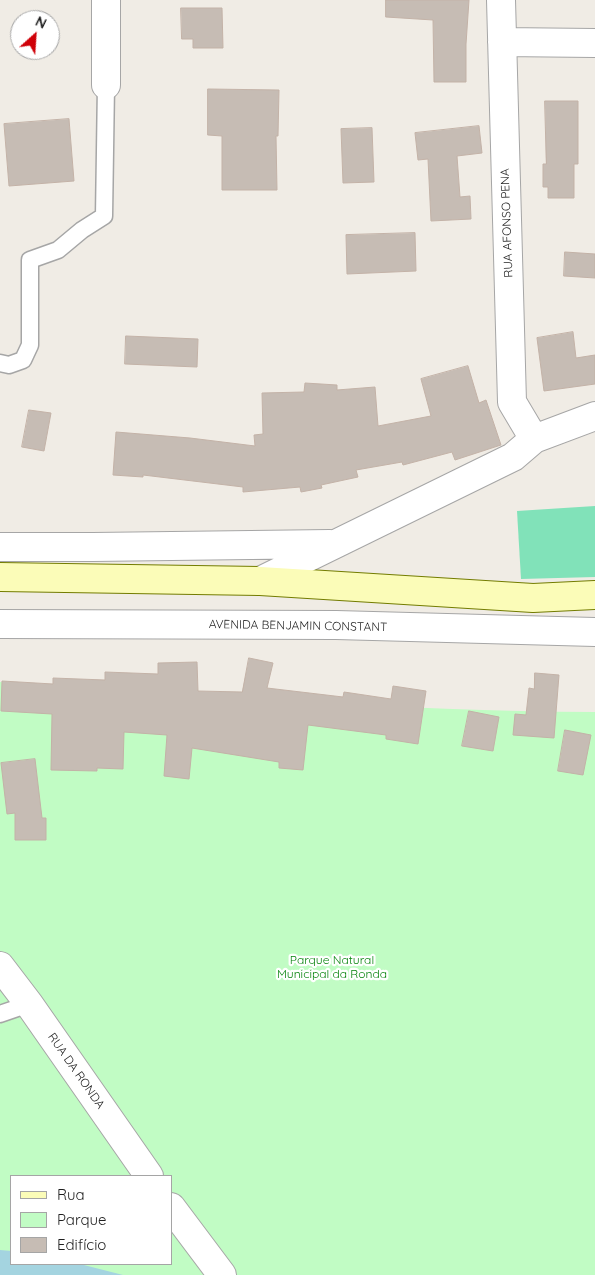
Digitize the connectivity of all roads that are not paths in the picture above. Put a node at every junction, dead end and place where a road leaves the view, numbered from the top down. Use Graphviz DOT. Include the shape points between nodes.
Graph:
graph roads {
  1 [pos="106,0"];
  2 [pos="501,0"];
  3 [pos="502,42"];
  4 [pos="595,44"];
  5 [pos="106,85"];
  6 [pos="0,363"];
  7 [pos="595,416"];
  8 [pos="534,439"];
  9 [pos="339,543"];
  10 [pos="0,547"];
  11 [pos="0,576"];
  12 [pos="260,581"];
  13 [pos="595,595"];
  14 [pos="0,624"];
  15 [pos="595,632"];
  16 [pos="0,966"];
  17 [pos="29,1004"];
  18 [pos="0,1014"];
  19 [pos="149,1175"];
  20 [pos="172,1208"];
  21 [pos="222,1275"];
  1 -- 5 [label="street"];
  2 -- 3 [label="street, RUA AFONSO PENA"];
  3 -- 4 [label="street"];
  3 -- 8 [label="street, RUA AFONSO PENA" via="512,402"];
  5 -- 6 [label="lane" via="104,216 58,250 30,260 30,345 24,360 9,365"];
  7 -- 8 [label="street"];
  8 -- 9 [label="street" via="513,458"];
  9 -- 10 [label="street"];
  9 -- 12 [label="street"];
  11 -- 12 [label="main road"];
  12 -- 13 [label="main road" via="533,598"];
  14 -- 15 [label="street, AVENIDA BENJAMIN CONSTANT" via="336,625"];
  16 -- 17 [label="street, RUA DA RONDA"];
  17 -- 18 [label="lane"];
  17 -- 19 [label="street, RUA DA RONDA"];
  20 -- 21 [label="street"];
}
